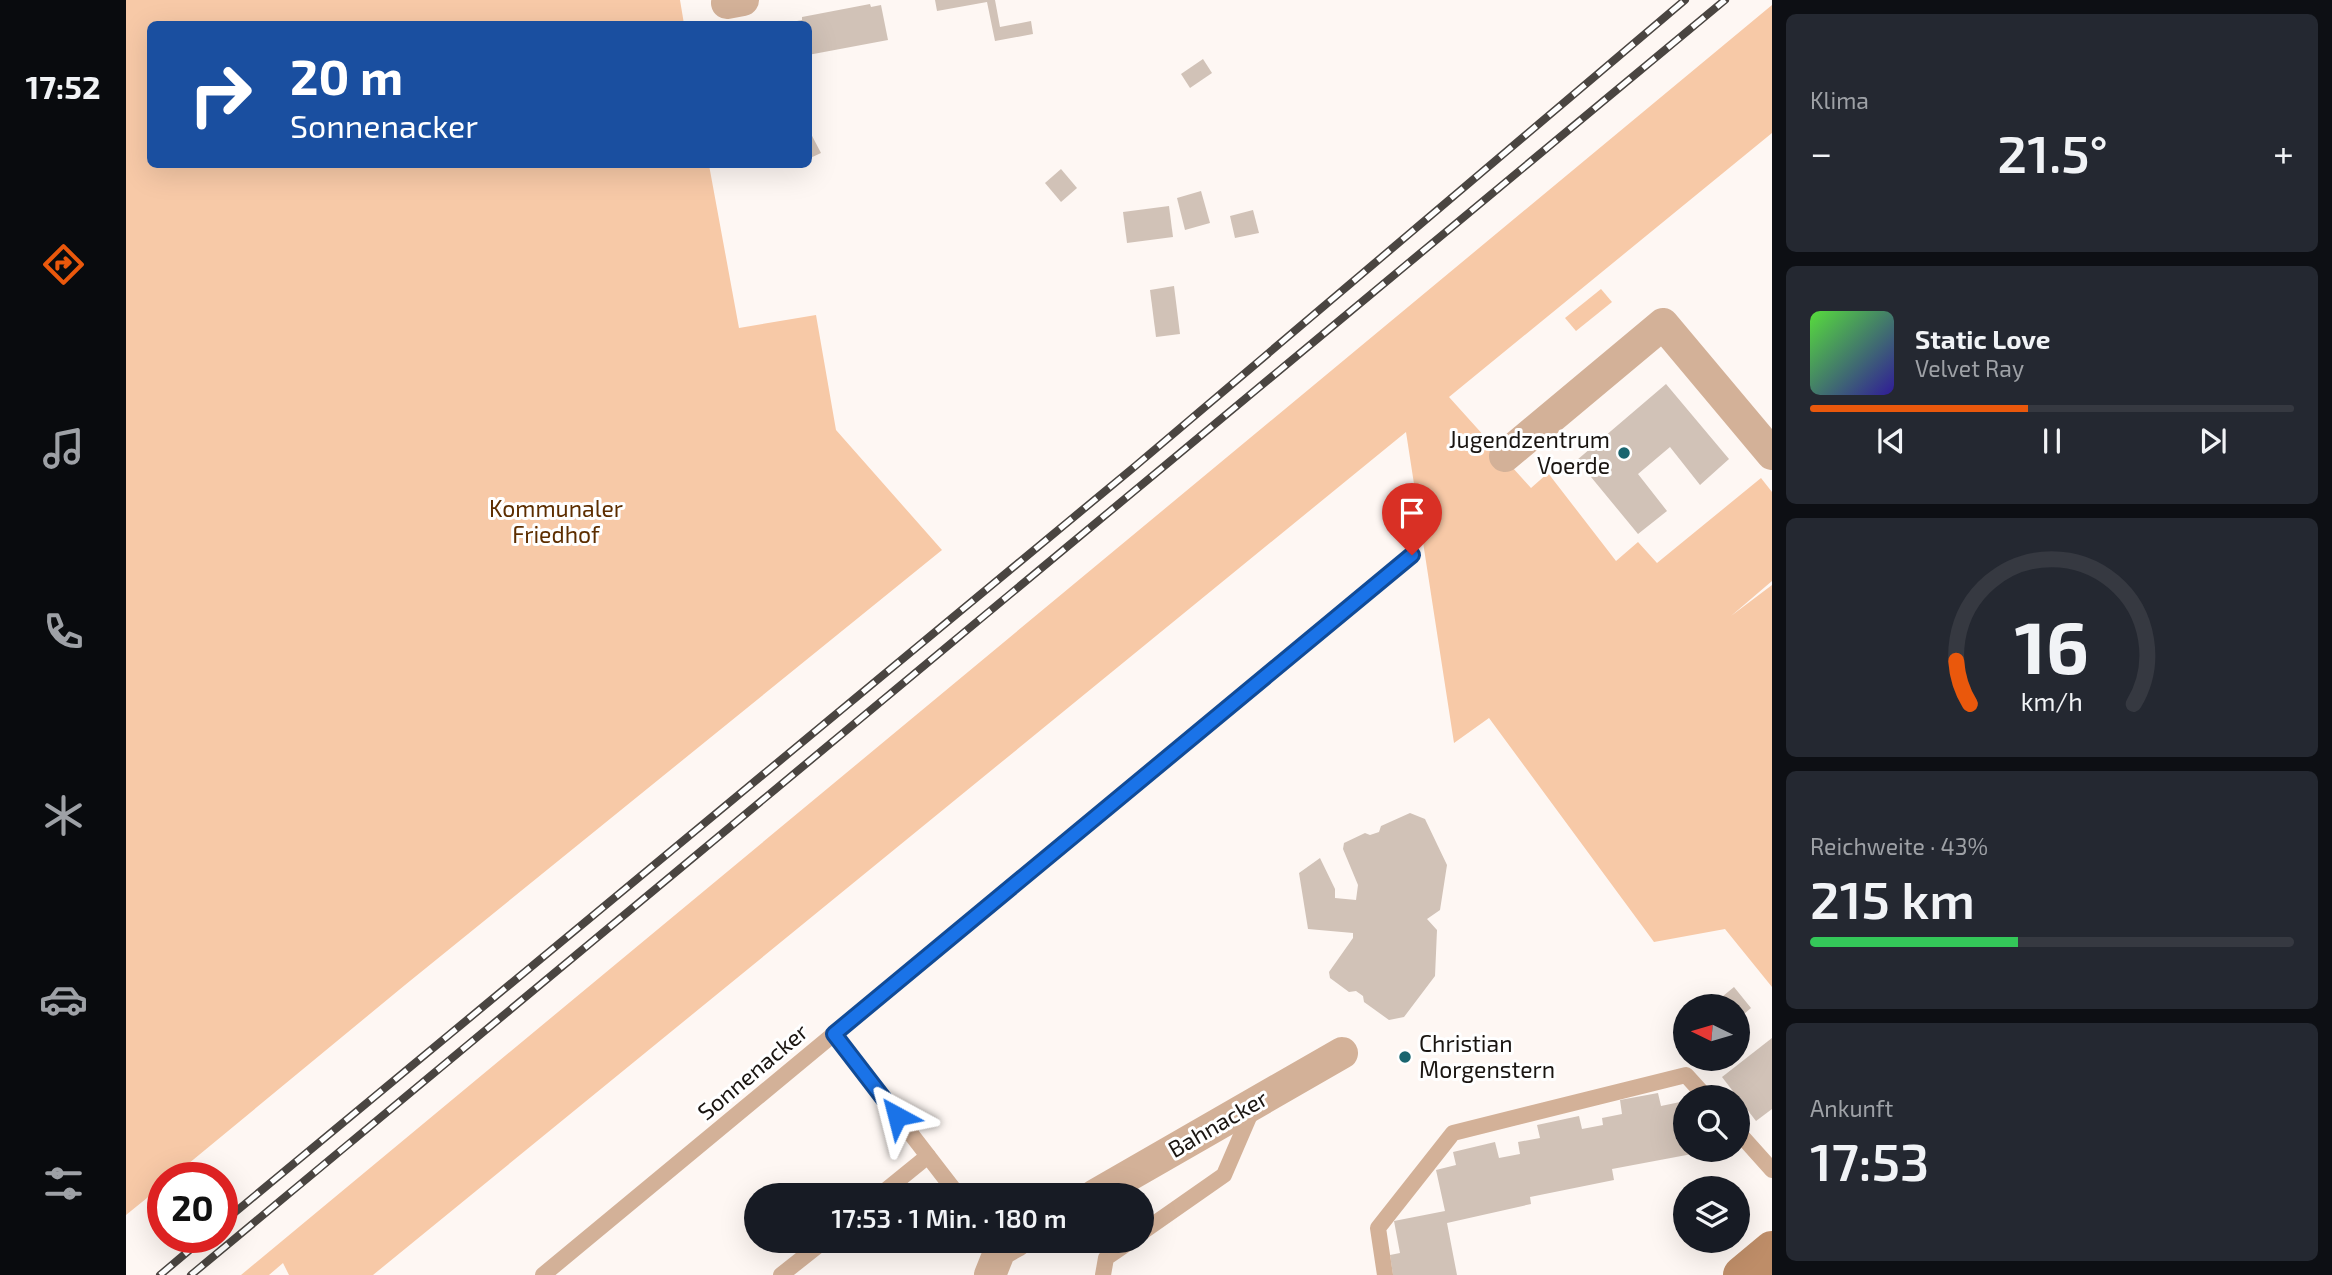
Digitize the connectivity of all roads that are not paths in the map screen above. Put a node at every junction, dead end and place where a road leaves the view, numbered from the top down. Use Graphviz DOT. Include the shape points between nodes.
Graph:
graph roads {
  1 [pos="1772,454"];
  2 [pos="1505,456"];
  3 [pos="1412,555"];
  4 [pos="834,1034"];
  5 [pos="1342,1053"];
  6 [pos="1695,1085"];
  7 [pos="1255,1103"];
  8 [pos="1750,1145"];
  9 [pos="928,1156"];
  10 [pos="1772,1170"];
  11 [pos="895,1183"];
  12 [pos="949,1183"];
  13 [pos="1116,1183"];
  14 [pos="1154,1224"];
  15 [pos="1772,1250"];
  16 [pos="809,1253"];
  17 [pos="1113,1253"];
  18 [pos="543,1275"];
  19 [pos="781,1275"];
  20 [pos="1103,1275"];
  21 [pos="1385,1275"];
  22 [pos="1742,1275"];
  1 -- 2 [label="street" via="1663,324"];
  3 -- 4 [label="lane, Sonnenacker"];
  4 -- 9 [label="lane"];
  4 -- 18 [label="lane, Sonnenacker"];
  5 -- 7 [label="street, Bahnacker"];
  6 -- 21 [label="lane" via="1686,1075 1453,1133 1378,1228"];
  7 -- 13 [label="street, Bahnacker"];
  7 -- 14 [label="lane" via="1224,1175"];
  8 -- 10 [label="lane"];
  9 -- 11 [label="lane"];
  9 -- 12 [label="lane"];
  15 -- 22 [label="main road"];
  16 -- 19 [label="lane"];
  17 -- 20 [label="lane" via="1106,1258"];
}
